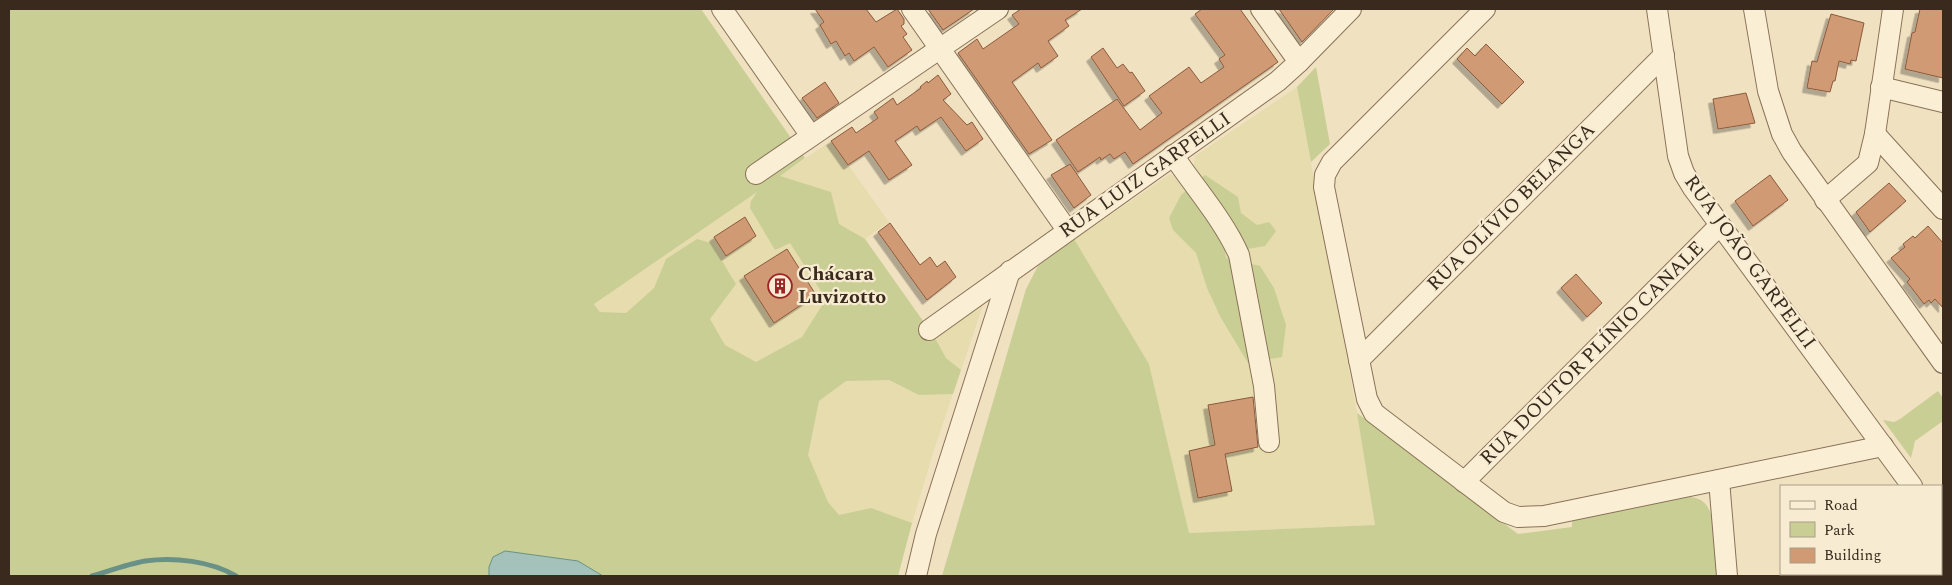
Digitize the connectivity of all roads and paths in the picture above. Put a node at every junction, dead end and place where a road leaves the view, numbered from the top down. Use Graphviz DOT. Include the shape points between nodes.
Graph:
graph roads {
  1 [pos="722,9"];
  2 [pos="912,9"];
  3 [pos="998,9"];
  4 [pos="1261,9"];
  5 [pos="1351,9"];
  6 [pos="1485,9"];
  7 [pos="1657,9"];
  8 [pos="1754,9"];
  9 [pos="1893,9"];
  10 [pos="940,49"];
  11 [pos="1664,55"];
  12 [pos="1299,62"];
  13 [pos="1881,87"];
  14 [pos="1943,102"];
  15 [pos="1875,134"];
  16 [pos="811,136"];
  17 [pos="1173,155"];
  18 [pos="1897,158"];
  19 [pos="1868,163"];
  20 [pos="756,174"];
  21 [pos="1824,200"];
  22 [pos="1943,209"];
  23 [pos="1720,225"];
  24 [pos="1067,230"];
  25 [pos="1010,271"];
  26 [pos="929,330"];
  27 [pos="1358,360"];
  28 [pos="1943,363"];
  29 [pos="1269,442"];
  30 [pos="1883,446"];
  31 [pos="1719,480"];
  32 [pos="1464,482"];
  33 [pos="1911,485"];
  34 [pos="916,576"];
  35 [pos="1727,576"];
  1 -- 16 [label="street"];
  2 -- 10 [label="street"];
  3 -- 10 [label="street"];
  4 -- 12 [label="street"];
  5 -- 12 [label="street, RUA LUIZ GARPELLI"];
  6 -- 27 [label="street" via="1332,162 1325,175 1324,188"];
  7 -- 11 [label="street, RUA JOÃO GARPELLI"];
  8 -- 21 [label="street" via="1774,112 1792,152"];
  9 -- 13 [label="street"];
  10 -- 16 [label="street"];
  10 -- 24 [label="street"];
  11 -- 23 [label="street, RUA JOÃO GARPELLI" via="1678,156 1693,188"];
  11 -- 27 [label="street, RUA OLÍVIO BELANGA"];
  12 -- 17 [label="street, RUA LUIZ GARPELLI" via="1278,81"];
  13 -- 14 [label="street"];
  13 -- 15 [label="street"];
  15 -- 18 [label="street"];
  15 -- 19 [label="street"];
  16 -- 20 [label="street"];
  17 -- 24 [label="street, RUA LUIZ GARPELLI"];
  17 -- 29 [label="street" via="1232,238 1239,255 1264,386"];
  18 -- 19 [label="street" via="1876,159"];
  18 -- 22 [label="street"];
  19 -- 21 [label="street"];
  21 -- 28 [label="street"];
  23 -- 30 [label="street, RUA JOÃO GARPELLI"];
  23 -- 32 [label="street, RUA DOUTOR PLÍNIO CANALE"];
  24 -- 25 [label="street, RUA LUIZ GARPELLI"];
  25 -- 26 [label="street, RUA LUIZ GARPELLI"];
  25 -- 34 [label="street" via="926,534"];
  27 -- 32 [label="street" via="1366,399 1374,413"];
  30 -- 31 [label="street"];
  30 -- 33 [label="street, RUA JOÃO GARPELLI"];
  31 -- 32 [label="street" via="1533,517 1518,517 1504,512"];
  31 -- 35 [label="street"];
}
